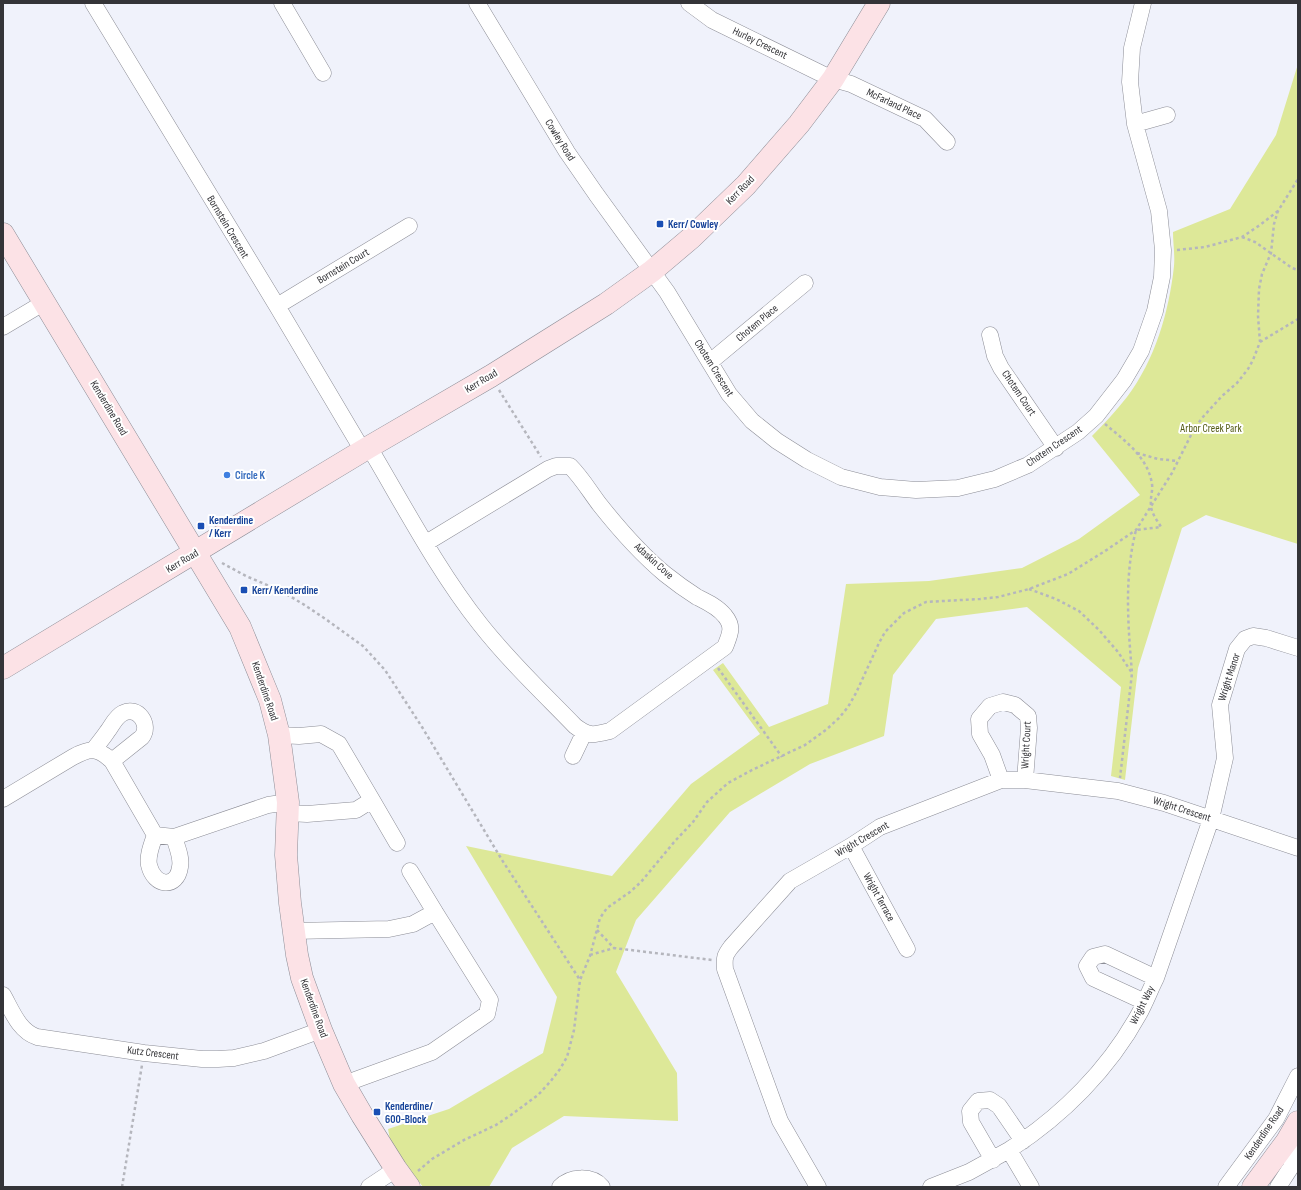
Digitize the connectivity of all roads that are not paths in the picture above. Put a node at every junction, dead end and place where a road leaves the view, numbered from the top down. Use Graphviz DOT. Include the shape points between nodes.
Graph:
graph roads {
  1 [pos="93,3"];
  2 [pos="282,3"];
  3 [pos="477,3"];
  4 [pos="689,3"];
  5 [pos="879,3"];
  6 [pos="1143,3"];
  7 [pos="323,73"];
  8 [pos="833,79"];
  9 [pos="1168,115"];
  10 [pos="1135,124"];
  11 [pos="947,142"];
  12 [pos="409,226"];
  13 [pos="3,234"];
  14 [pos="652,271"];
  15 [pos="805,283"];
  16 [pos="44,302"];
  17 [pos="276,306"];
  18 [pos="3,327"];
  19 [pos="990,335"];
  20 [pos="710,362"];
  21 [pos="1056,448"];
  22 [pos="366,449"];
  23 [pos="426,543"];
  24 [pos="195,553"];
  25 [pos="1298,648"];
  26 [pos="3,668"];
  27 [pos="584,733"];
  28 [pos="280,735"];
  29 [pos="94,749"];
  30 [pos="573,756"];
  31 [pos="112,761"];
  32 [pos="1001,780"];
  33 [pos="1025,780"];
  34 [pos="3,799"];
  35 [pos="372,800"];
  36 [pos="288,808"];
  37 [pos="1211,819"];
  38 [pos="155,835"];
  39 [pos="174,837"];
  40 [pos="397,843"];
  41 [pos="850,846"];
  42 [pos="1298,848"];
  43 [pos="410,871"];
  44 [pos="435,912"];
  45 [pos="293,931"];
  46 [pos="907,949"];
  47 [pos="1156,978"];
  48 [pos="3,995"];
  49 [pos="1145,1002"];
  50 [pos="321,1030"];
  51 [pos="1298,1076"];
  52 [pos="344,1084"];
  53 [pos="1298,1122"];
  54 [pos="1023,1141"];
  55 [pos="1287,1141"];
  56 [pos="1009,1150"];
  57 [pos="993,1160"];
  58 [pos="403,1179"];
  59 [pos="567,1185"];
  60 [pos="369,1187"];
  61 [pos="602,1187"];
  62 [pos="818,1187"];
  63 [pos="930,1187"];
  64 [pos="1031,1187"];
  65 [pos="1226,1187"];
  66 [pos="1253,1187"];
  67 [pos="1278,1187"];
  1 -- 17 [label="street, Bornstein Crescent"];
  2 -- 7 [label="street"];
  3 -- 14 [label="street, Cowley Road" via="567,152"];
  4 -- 8 [label="street, Hurley Crescent" via="712,20"];
  5 -- 8 [label="street, Kerr Road"];
  6 -- 10 [label="street, Chotem Crescent" via="1130,65"];
  8 -- 11 [label="street, McFarland Place" via="851,84 925,119"];
  8 -- 14 [label="street, Kerr Road" via="799,124 746,185"];
  9 -- 10 [label="street"];
  10 -- 21 [label="street, Chotem Crescent" via="1159,211 1163,250 1162,277 1155,310 1141,351 1124,380 1096,416"];
  12 -- 17 [label="street, Bornstein Court"];
  13 -- 16 [label="street, Kenderdine Road"];
  14 -- 20 [label="street, Chotem Crescent"];
  14 -- 22 [label="street, Kerr Road" via="599,309"];
  15 -- 20 [label="street, Chotem Place"];
  16 -- 18 [label="street"];
  16 -- 24 [label="street, Kenderdine Road"];
  17 -- 22 [label="street, Bornstein Crescent"];
  19 -- 21 [label="street, Chotem Court" via="1001,368"];
  20 -- 21 [label="street, Chotem Crescent" via="729,394 752,421 777,442 841,477 880,487 916,490 958,488 1015,471"];
  22 -- 23 [label="street"];
  22 -- 24 [label="street, Kerr Road"];
  23 -- 27 [label="street" via="468,609 495,643"];
  23 -- 27 [label="street, Adaskin Cove" via="548,469 570,466 646,556 665,574 719,609 726,617 731,626 725,647 610,731 591,735"];
  24 -- 26 [label="street, Kerr Road"];
  24 -- 28 [label="street, Kenderdine Road" via="240,627 270,700"];
  25 -- 37 [label="street, Wright Manor" via="1253,636 1245,639 1237,649 1220,704 1225,758"];
  27 -- 30 [label="street"];
  28 -- 35 [label="street" via="321,734 339,744"];
  28 -- 36 [label="street, Kenderdine Road"];
  29 -- 31 [label="street"];
  29 -- 31 [label="street" via="118,717 129,711 136,712 144,721 145,733"];
  29 -- 34 [label="street" via="82,752"];
  31 -- 38 [label="street"];
  32 -- 33 [label="street, Wright Crescent"];
  32 -- 33 [label="street, Wright Court" via="992,755 980,734 979,719 990,706 1003,702 1015,705 1028,716"];
  32 -- 41 [label="street, Wright Crescent" via="880,827"];
  33 -- 37 [label="street, Wright Crescent" via="1118,790"];
  35 -- 36 [label="street" via="356,810 307,814"];
  35 -- 40 [label="street"];
  36 -- 39 [label="street" via="268,805"];
  36 -- 45 [label="street, Kenderdine Road" via="286,855"];
  37 -- 42 [label="street, Wright Crescent"];
  37 -- 47 [label="street, Wright Way"];
  38 -- 39 [label="street"];
  38 -- 39 [label="street" via="148,864 158,881 162,883 175,879 180,867"];
  41 -- 46 [label="street, Wright Terrace"];
  41 -- 62 [label="street, Wright Crescent" via="790,881 731,946 724,961 780,1121"];
  43 -- 44 [label="street"];
  44 -- 45 [label="street" via="413,924 389,929"];
  44 -- 52 [label="street" via="490,1000 487,1014 432,1052"];
  45 -- 50 [label="street, Kenderdine Road" via="302,978"];
  47 -- 49 [label="street, Wright Way"];
  47 -- 49 [label="street" via="1105,954 1093,957 1087,966 1093,978"];
  48 -- 50 [label="street, Kutz Crescent" via="20,1024 37,1037 144,1053 202,1059 234,1058 264,1051"];
  49 -- 54 [label="street, Wright Way" via="1121,1044 1094,1078 1048,1122"];
  50 -- 52 [label="street, Kenderdine Road"];
  51 -- 65 [label="street, Kenderdine Road" via="1276,1119"];
  52 -- 58 [label="street, Kenderdine Road"];
  53 -- 55 [label="street, Kenderdine Road"];
  54 -- 56 [label="street, Wright Way"];
  54 -- 57 [label="street" via="999,1106 990,1100 978,1101 970,1110 971,1122"];
  55 -- 66 [label="street, Kenderdine Road"];
  55 -- 67 [label="street" via="1293,1158 1291,1167"];
  56 -- 57 [label="street"];
  56 -- 64 [label="street"];
  57 -- 63 [label="street"];
  58 -- 60 [label="street"];
  59 -- 61 [label="street" via="575,1178 588,1179"];
}
